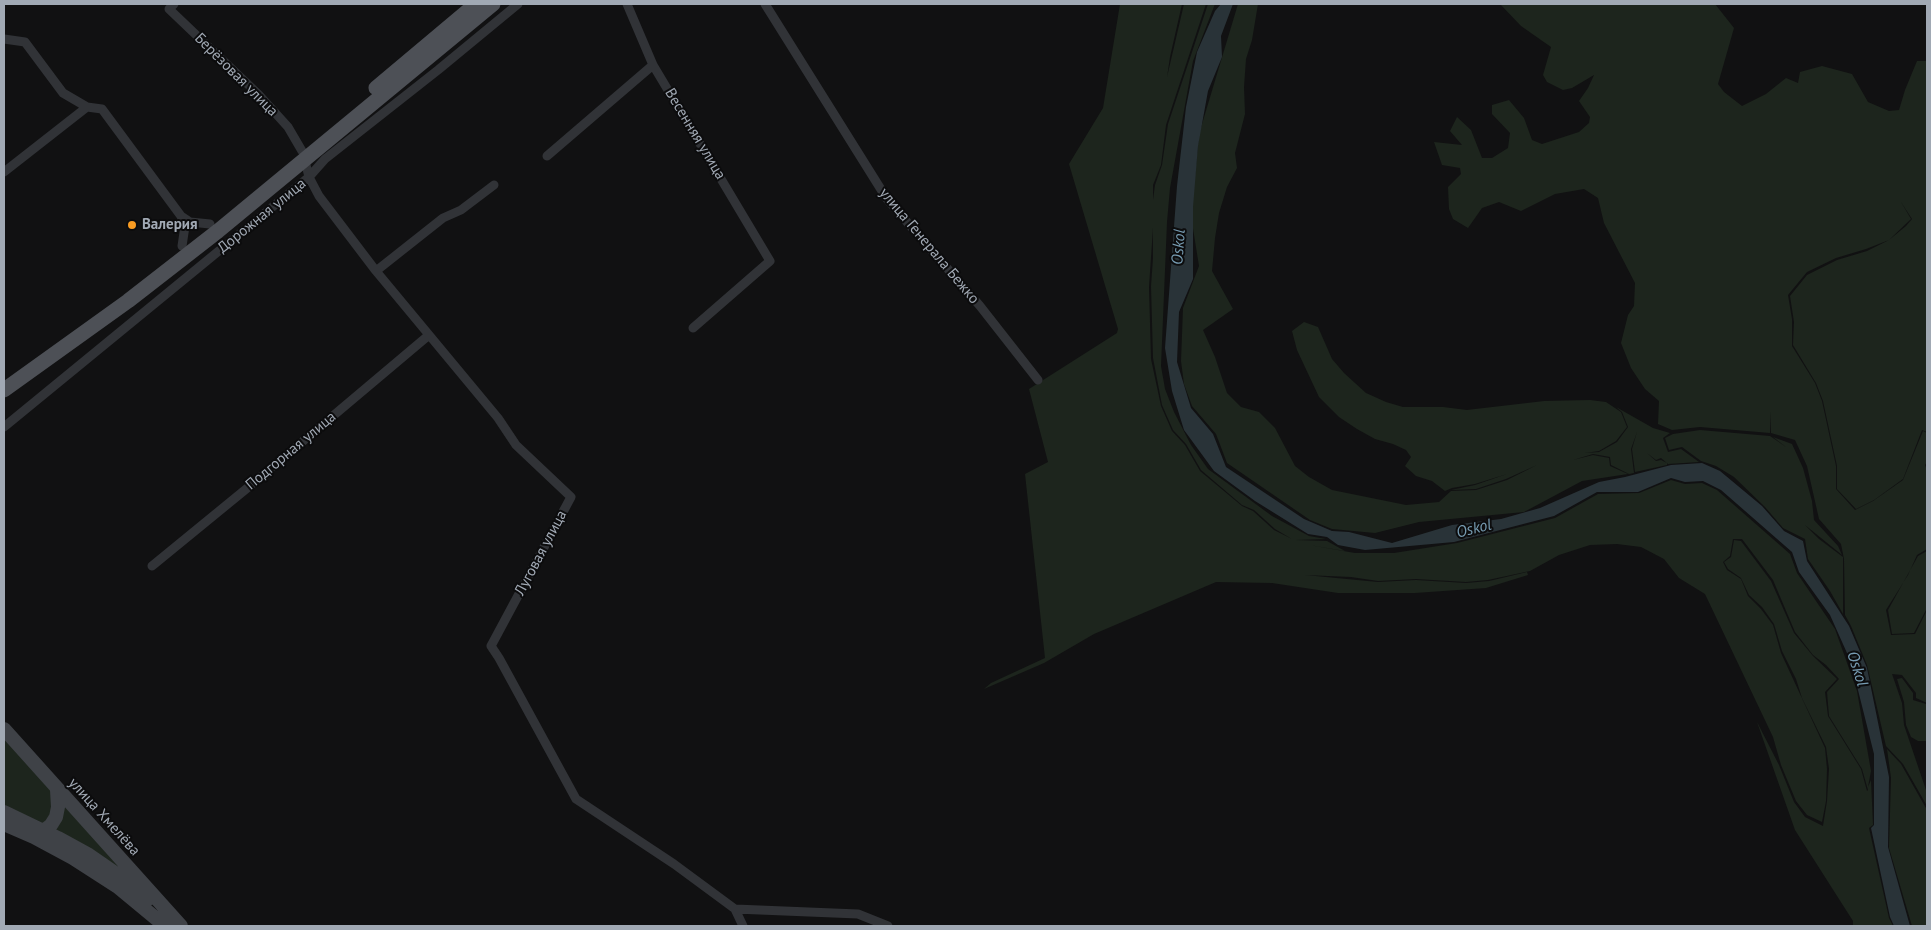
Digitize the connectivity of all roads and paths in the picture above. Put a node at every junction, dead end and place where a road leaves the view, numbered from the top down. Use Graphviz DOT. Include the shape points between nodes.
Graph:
graph roads {
  1 [pos="174,4"];
  2 [pos="476,4"];
  3 [pos="493,4"];
  4 [pos="518,4"];
  5 [pos="627,4"];
  6 [pos="765,4"];
  7 [pos="4,39"];
  8 [pos="653,65"];
  9 [pos="87,107"];
  10 [pos="303,156"];
  11 [pos="547,156"];
  12 [pos="4,172"];
  13 [pos="309,177"];
  14 [pos="494,185"];
  15 [pos="180,216"];
  16 [pos="210,224"];
  17 [pos="182,246"];
  18 [pos="376,272"];
  19 [pos="693,328"];
  20 [pos="429,335"];
  21 [pos="4,378"];
  22 [pos="1038,380"];
  23 [pos="4,390"];
  24 [pos="4,427"];
  25 [pos="152,566"];
  26 [pos="4,729"];
  27 [pos="56,790"];
  28 [pos="4,812"];
  29 [pos="4,824"];
  30 [pos="39,834"];
  31 [pos="735,909"];
  32 [pos="165,926"];
  33 [pos="180,926"];
  34 [pos="743,926"];
  35 [pos="888,926"];
  1 -- 10 [label="street, Берёзовая улица" via="168,9 288,127"];
  2 -- 10 [label="main road, Дорожная улица"];
  3 -- 10 [label="main road, Дорожная улица"];
  4 -- 13 [label="street, Дорожная улица" via="325,158"];
  5 -- 8 [label="street, Весенняя улица"];
  6 -- 22 [label="street, улица Генерала Бежко" via="887,199 980,306"];
  7 -- 9 [label="street" via="25,42 63,93"];
  8 -- 11 [label="street"];
  8 -- 19 [label="street, Весенняя улица" via="770,261"];
  9 -- 12 [label="street"];
  9 -- 15 [label="street" via="102,109"];
  10 -- 13 [label="street, Луговая улица"];
  10 -- 16 [label="main road, Дорожная улица"];
  10 -- 23 [label="main road, Дорожная улица" via="218,231"];
  13 -- 18 [label="street, Луговая улица" via="319,196"];
  13 -- 24 [label="street, Дорожная улица"];
  14 -- 18 [label="street" via="461,210 443,218"];
  15 -- 16 [label="street" via="190,222"];
  15 -- 17 [label="street" via="186,226"];
  16 -- 17 [label="main road, Дорожная улица"];
  17 -- 21 [label="main road, Дорожная улица"];
  18 -- 20 [label="street, Луговая улица"];
  20 -- 25 [label="street, Подгорная улица"];
  20 -- 31 [label="street, Луговая улица" via="498,418 516,445 570,496 491,646 576,799"];
  26 -- 27 [label="main road, улица Хмелёва"];
  27 -- 30 [label="main road" via="56,817"];
  27 -- 33 [label="main road, улица Хмелёва"];
  28 -- 30 [label="main road"];
  29 -- 30 [label="main road"];
  30 -- 32 [label="main road" via="118,887"];
  30 -- 33 [label="main road" via="89,855"];
  31 -- 34 [label="street, Луговая улица"];
  31 -- 35 [label="street" via="858,914"];
}
